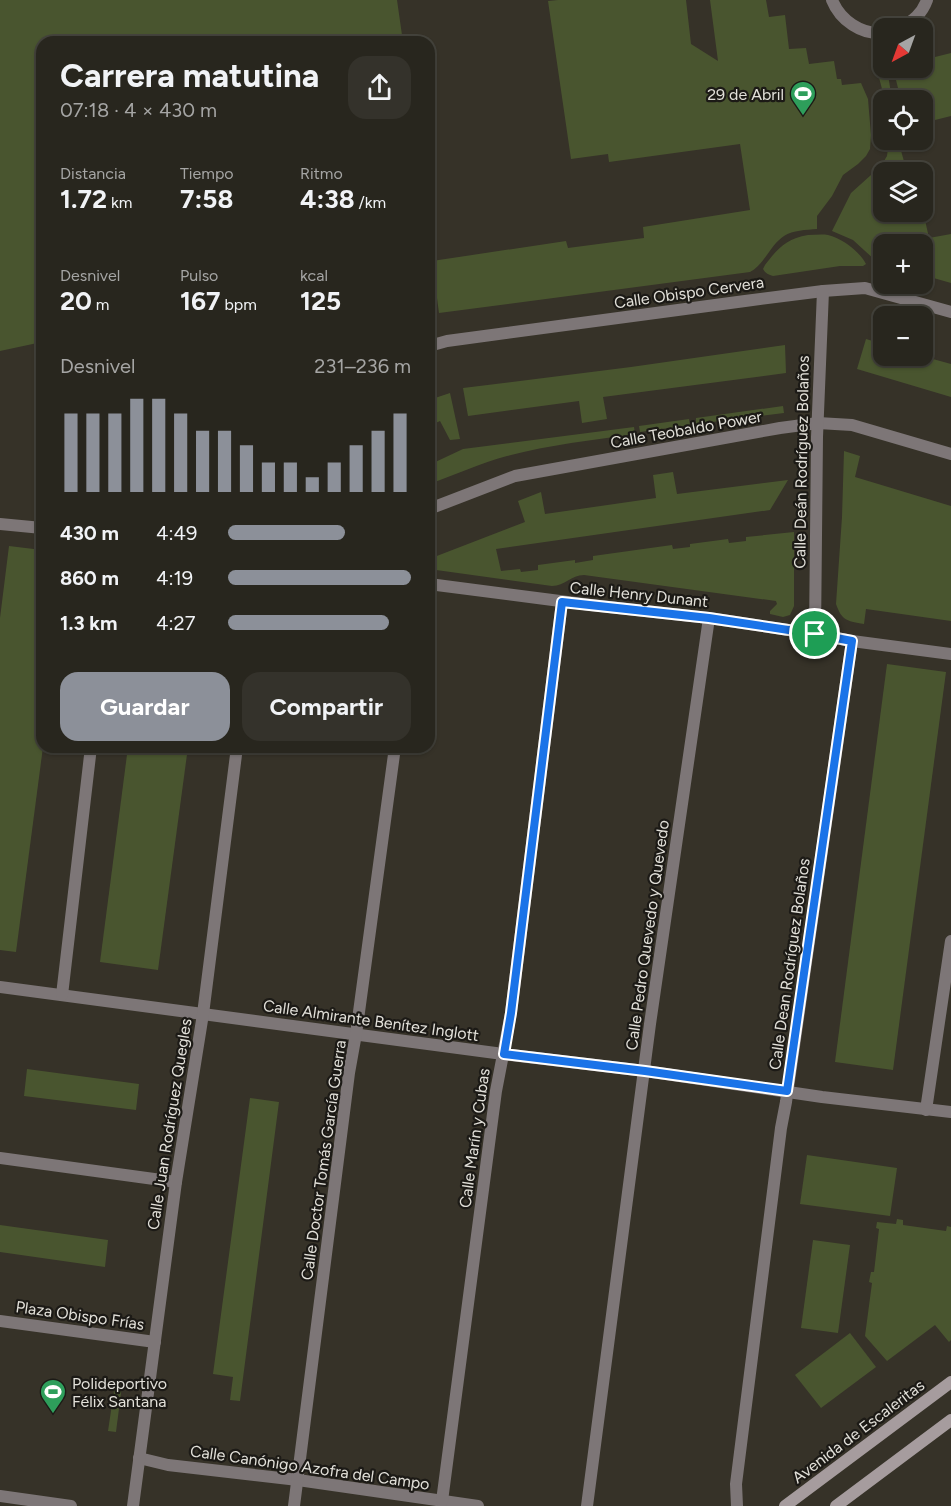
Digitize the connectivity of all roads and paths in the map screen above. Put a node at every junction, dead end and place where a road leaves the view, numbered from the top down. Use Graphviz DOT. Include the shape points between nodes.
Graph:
graph roads {
  1 [pos="832,0"];
  2 [pos="927,0"];
  3 [pos="916,18"];
  4 [pos="873,32"];
  5 [pos="823,291"];
  6 [pos="951,312"];
  7 [pos="435,344"];
  8 [pos="818,423"];
  9 [pos="951,454"];
  10 [pos="435,506"];
  11 [pos="0,524"];
  12 [pos="36,527"];
  13 [pos="435,585"];
  14 [pos="562,602"];
  15 [pos="709,618"];
  16 [pos="815,634"];
  17 [pos="852,641"];
  18 [pos="951,654"];
  19 [pos="90,753"];
  20 [pos="236,753"];
  21 [pos="394,753"];
  22 [pos="951,941"];
  23 [pos="0,987"];
  24 [pos="62,995"];
  25 [pos="202,1014"];
  26 [pos="356,1034"];
  27 [pos="504,1054"];
  28 [pos="645,1071"];
  29 [pos="787,1091"];
  30 [pos="926,1110"];
  31 [pos="951,1112"];
  32 [pos="0,1158"];
  33 [pos="176,1182"];
  34 [pos="0,1320"];
  35 [pos="155,1342"];
  36 [pos="951,1382"];
  37 [pos="951,1420"];
  38 [pos="139,1458"];
  39 [pos="298,1480"];
  40 [pos="0,1496"];
  41 [pos="442,1501"];
  42 [pos="71,1506"];
  43 [pos="133,1506"];
  44 [pos="294,1506"];
  45 [pos="477,1506"];
  46 [pos="588,1506"];
  47 [pos="737,1506"];
  48 [pos="785,1506"];
  49 [pos="836,1506"];
  1 -- 4 [label="street" via="846,21"];
  2 -- 3 [label="street"];
  5 -- 6 [label="street, Calle Obispo Cervera" via="865,288"];
  5 -- 7 [label="street, Calle Obispo Cervera"];
  5 -- 8 [label="street, Calle Deán Rodríguez Bolaños"];
  8 -- 9 [label="street, Calle Teobaldo Power" via="852,425"];
  8 -- 10 [label="street, Calle Teobaldo Power" via="515,476"];
  8 -- 16 [label="street, Calle Deán Rodríguez Bolaños"];
  11 -- 12 [label="street"];
  13 -- 14 [label="street, Calle Henry Dunant"];
  14 -- 15 [label="street, Calle Henry Dunant"];
  14 -- 27 [label="street, Calle Marín y Cubas"];
  15 -- 16 [label="street, Calle Henry Dunant"];
  15 -- 28 [label="street, Calle Pedro Quevedo y Quevedo"];
  16 -- 17 [label="street, Calle Henry Dunant"];
  17 -- 18 [label="street, Calle Henry Dunant"];
  17 -- 29 [label="street, Calle Dean Rodríguez Bolaños"];
  19 -- 24 [label="street"];
  20 -- 25 [label="street, Calle Juan Rodríguez Quegles"];
  21 -- 26 [label="street, Calle Doctor Tomás García Guerra"];
  22 -- 30 [label="street"];
  23 -- 24 [label="street, Calle Almirante Benítez Inglott"];
  24 -- 25 [label="street, Calle Almirante Benítez Inglott"];
  25 -- 26 [label="street, Calle Almirante Benítez Inglott"];
  25 -- 33 [label="street, Calle Juan Rodríguez Quegles"];
  26 -- 27 [label="street, Calle Almirante Benítez Inglott"];
  26 -- 39 [label="street, Calle Doctor Tomás García Guerra"];
  27 -- 28 [label="street, Calle Almirante Benítez Inglott"];
  27 -- 41 [label="street, Calle Marín y Cubas"];
  28 -- 29 [label="street, Calle Almirante Benítez Inglott"];
  28 -- 46 [label="street, Calle Pedro Quevedo y Quevedo"];
  29 -- 30 [label="street, Calle Almirante Benítez Inglott"];
  29 -- 47 [label="street, Calle Dean Rodríguez Bolaños" via="736,1484"];
  30 -- 31 [label="street, Calle Almirante Benítez Inglott"];
  32 -- 33 [label="street"];
  33 -- 35 [label="street, Calle Juan Rodríguez Quegles"];
  34 -- 35 [label="street, Plaza Obispo Frías"];
  35 -- 38 [label="street, Calle Juan Rodríguez Quegles"];
  36 -- 48 [label="street, Avenida de Escaleritas"];
  37 -- 49 [label="street"];
  38 -- 39 [label="street, Calle Canónigo Azofra del Campo"];
  38 -- 43 [label="street, Calle Juan Rodríguez Quegles"];
  39 -- 41 [label="street, Calle Canónigo Azofra del Campo"];
  39 -- 44 [label="street, Calle Doctor Tomás García Guerra"];
  40 -- 42 [label="street"];
  41 -- 45 [label="street, Calle Canónigo Azofra del Campo"];
}
